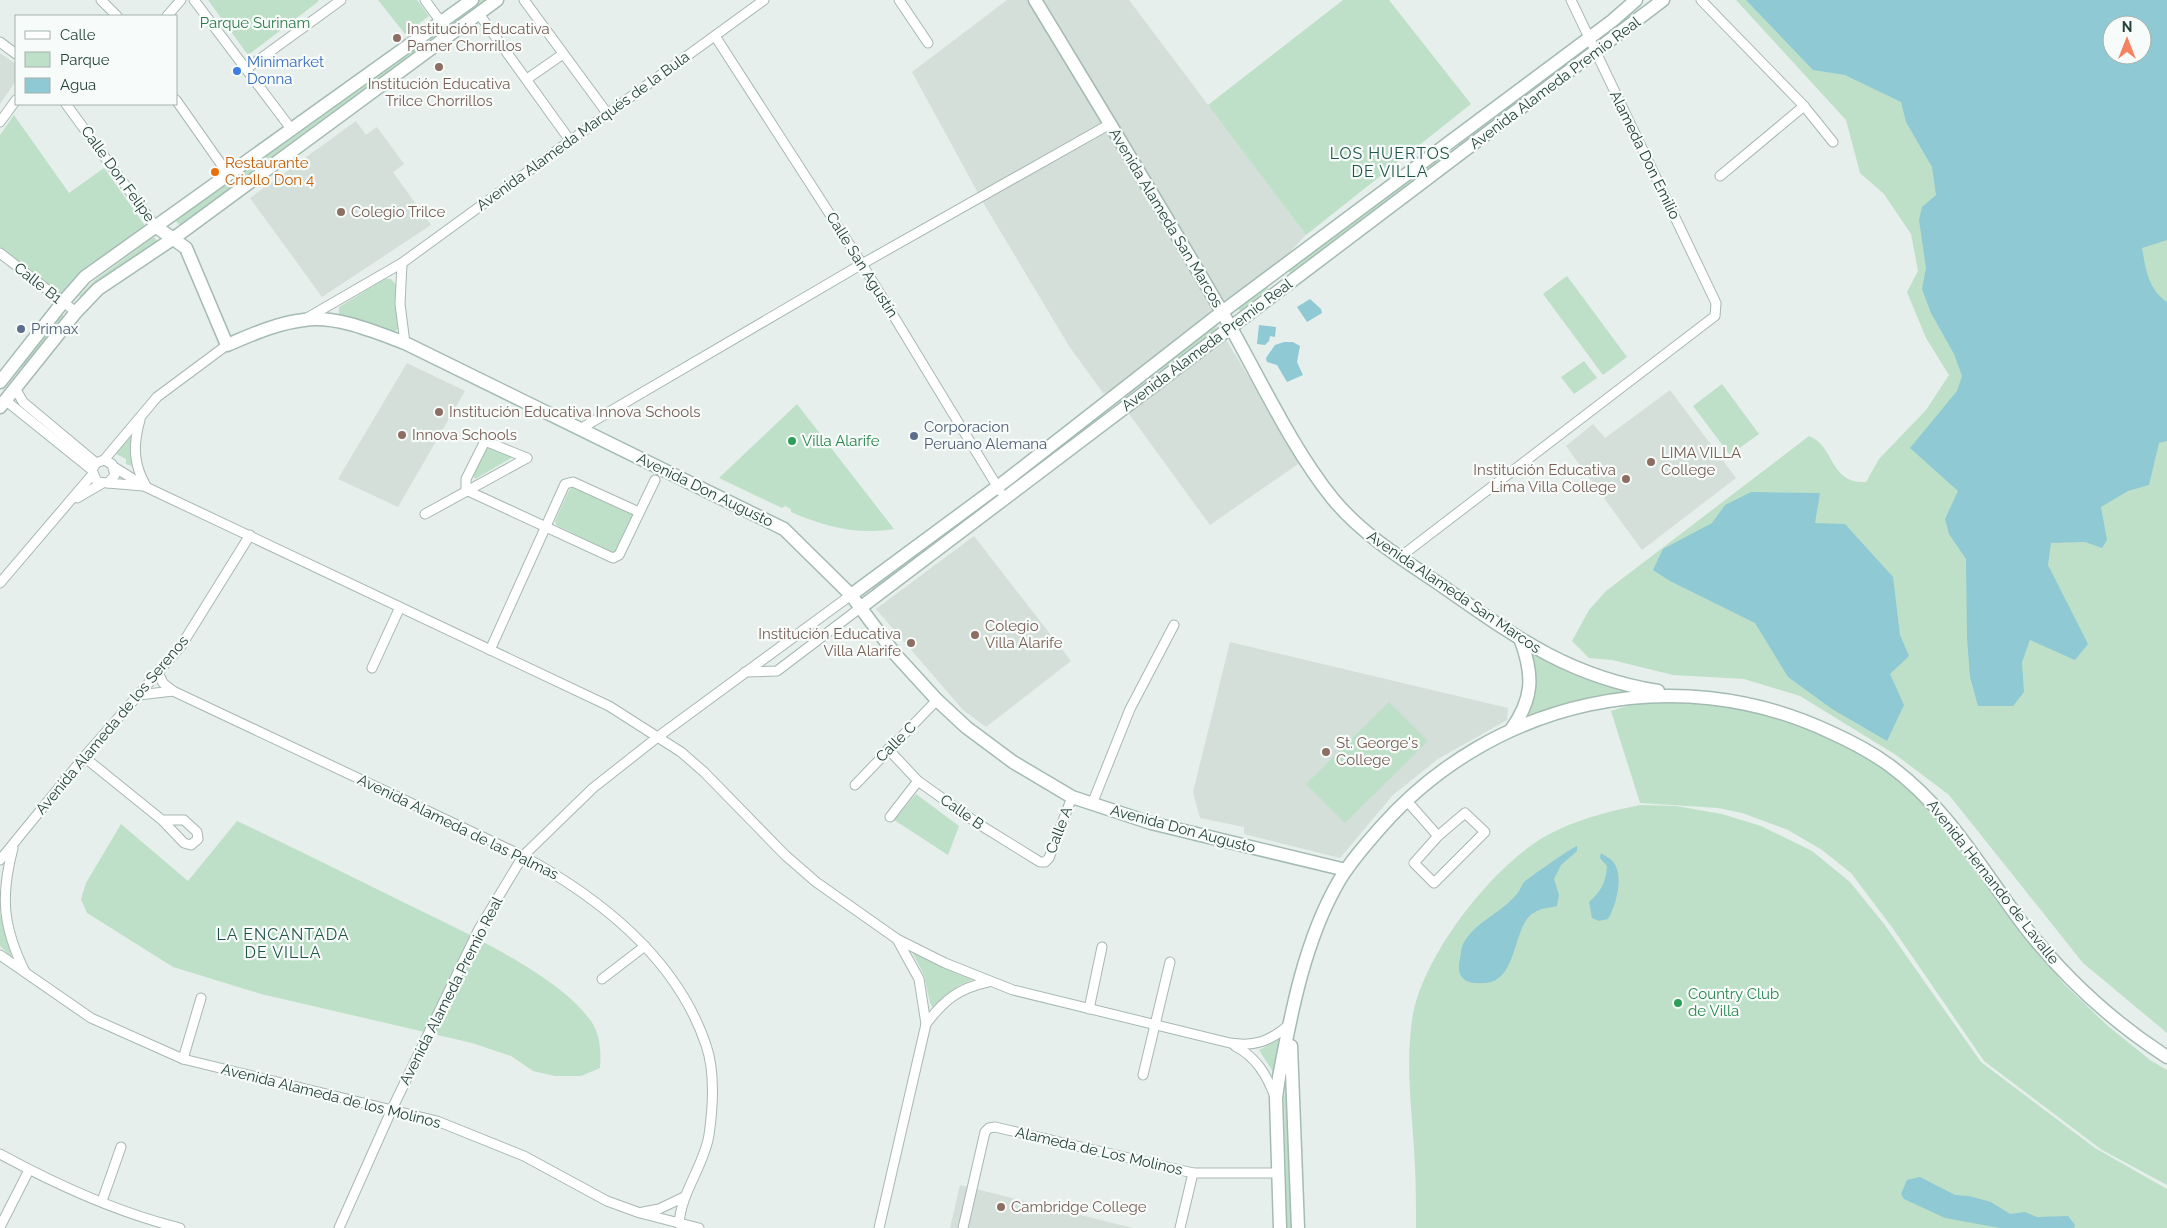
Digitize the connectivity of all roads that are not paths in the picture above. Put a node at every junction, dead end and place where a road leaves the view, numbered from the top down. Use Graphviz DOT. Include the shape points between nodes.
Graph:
graph roads {
  1 [pos="101,0"];
  2 [pos="181,0"];
  3 [pos="194,0"];
  4 [pos="425,0"];
  5 [pos="472,0"];
  6 [pos="497,0"];
  7 [pos="524,0"];
  8 [pos="764,0"];
  9 [pos="898,0"];
  10 [pos="1035,0"];
  11 [pos="1571,0"];
  12 [pos="1636,0"];
  13 [pos="1663,0"];
  14 [pos="1700,0"];
  15 [pos="335,2"];
  16 [pos="479,14"];
  17 [pos="116,15"];
  18 [pos="168,15"];
  19 [pos="441,22"];
  20 [pos="715,36"];
  21 [pos="1589,38"];
  22 [pos="0,42"];
  23 [pos="928,43"];
  24 [pos="1596,52"];
  25 [pos="15,53"];
  26 [pos="563,54"];
  27 [pos="246,68"];
  28 [pos="527,79"];
  29 [pos="15,101"];
  30 [pos="178,103"];
  31 [pos="67,105"];
  32 [pos="1804,106"];
  33 [pos="607,113"];
  34 [pos="0,122"];
  35 [pos="1110,124"];
  36 [pos="292,130"];
  37 [pos="569,139"];
  38 [pos="1833,142"];
  39 [pos="228,174"];
  40 [pos="1720,176"];
  41 [pos="156,226"];
  42 [pos="174,238"];
  43 [pos="0,253"];
  44 [pos="402,263"];
  45 [pos="862,264"];
  46 [pos="63,302"];
  47 [pos="76,312"];
  48 [pos="1222,312"];
  49 [pos="305,319"];
  50 [pos="1231,327"];
  51 [pos="405,343"];
  52 [pos="227,345"];
  53 [pos="1144,372"];
  54 [pos="1,378"];
  55 [pos="1154,384"];
  56 [pos="15,388"];
  57 [pos="1108,400"];
  58 [pos="2,401"];
  59 [pos="1118,412"];
  60 [pos="141,416"];
  61 [pos="580,429"];
  62 [pos="96,467"];
  63 [pos="114,468"];
  64 [pos="655,480"];
  65 [pos="105,483"];
  66 [pos="146,487"];
  67 [pos="997,487"];
  68 [pos="466,490"];
  69 [pos="1004,498"];
  70 [pos="69,503"];
  71 [pos="640,512"];
  72 [pos="425,514"];
  73 [pos="547,528"];
  74 [pos="937,532"];
  75 [pos="250,535"];
  76 [pos="945,542"];
  77 [pos="1400,557"];
  78 [pos="0,583"];
  79 [pos="851,596"];
  80 [pos="400,607"];
  81 [pos="860,608"];
  82 [pos="1174,625"];
  83 [pos="1521,641"];
  84 [pos="490,650"];
  85 [pos="372,668"];
  86 [pos="158,672"];
  87 [pos="745,672"];
  88 [pos="173,692"];
  89 [pos="1682,694"];
  90 [pos="139,695"];
  91 [pos="937,700"];
  92 [pos="1511,730"];
  93 [pos="659,736"];
  94 [pos="888,749"];
  95 [pos="84,757"];
  96 [pos="918,781"];
  97 [pos="855,784"];
  98 [pos="1072,797"];
  99 [pos="1407,801"];
  100 [pos="1092,804"];
  101 [pos="890,817"];
  102 [pos="162,820"];
  103 [pos="1438,836"];
  104 [pos="14,846"];
  105 [pos="523,856"];
  106 [pos="0,860"];
  107 [pos="1045,862"];
  108 [pos="1346,870"];
  109 [pos="897,939"];
  110 [pos="645,946"];
  111 [pos="1102,947"];
  112 [pos="0,956"];
  113 [pos="1170,962"];
  114 [pos="25,973"];
  115 [pos="602,980"];
  116 [pos="989,982"];
  117 [pos="201,998"];
  118 [pos="1089,1009"];
  119 [pos="1291,1023"];
  120 [pos="926,1024"];
  121 [pos="1154,1025"];
  122 [pos="1230,1044"];
  123 [pos="2167,1057"];
  124 [pos="183,1059"];
  125 [pos="1142,1075"];
  126 [pos="1276,1098"];
  127 [pos="392,1109"];
  128 [pos="121,1147"];
  129 [pos="0,1154"];
  130 [pos="29,1170"];
  131 [pos="1279,1172"];
  132 [pos="1193,1173"];
  133 [pos="684,1197"];
  134 [pos="102,1201"];
  135 [pos="640,1213"];
  136 [pos="679,1224"];
  137 [pos="165,1226"];
  138 [pos="0,1227"];
  139 [pos="180,1228"];
  140 [pos="339,1228"];
  141 [pos="699,1228"];
  142 [pos="879,1228"];
  143 [pos="963,1228"];
  144 [pos="1180,1228"];
  145 [pos="1280,1228"];
  146 [pos="1298,1228"];
  1 -- 17 [label="street"];
  2 -- 18 [label="street"];
  3 -- 27 [label="street"];
  4 -- 19 [label="street"];
  5 -- 19 [label="street"];
  6 -- 16 [label="street"];
  7 -- 26 [label="street"];
  8 -- 20 [label="street, Avenida Alameda Marqués de la Bula"];
  9 -- 23 [label="street"];
  10 -- 35 [label="street, Avenida Alameda San Marcos"];
  11 -- 21 [label="street, Alameda Don Emilio"];
  12 -- 21 [label="street, Avenida Alameda Premio Real"];
  13 -- 24 [label="street, Avenida Alameda Premio Real"];
  14 -- 32 [label="street"];
  15 -- 27 [label="street"];
  16 -- 28 [label="street"];
  16 -- 42 [label="street"];
  19 -- 36 [label="street"];
  20 -- 33 [label="street, Avenida Alameda Marqués de la Bula"];
  20 -- 45 [label="street, Calle San Agustín"];
  21 -- 24 [label="street, Alameda Don Emilio"];
  21 -- 48 [label="street, Avenida Alameda Premio Real"];
  22 -- 25 [label="street"];
  24 -- 50 [label="street, Avenida Alameda Premio Real"];
  24 -- 77 [label="street, Alameda Don Emilio" via="1716,303 1716,311 1710,321"];
  26 -- 28 [label="street"];
  26 -- 33 [label="street"];
  27 -- 36 [label="street"];
  28 -- 37 [label="street"];
  29 -- 34 [label="street"];
  30 -- 39 [label="street"];
  31 -- 41 [label="street, Calle Don Felipe"];
  32 -- 38 [label="street"];
  32 -- 40 [label="street"];
  33 -- 37 [label="street, Avenida Alameda Marqués de la Bula"];
  35 -- 45 [label="street"];
  35 -- 48 [label="street, Avenida Alameda San Marcos"];
  36 -- 39 [label="street"];
  37 -- 44 [label="street, Avenida Alameda Marqués de la Bula"];
  39 -- 41 [label="street"];
  41 -- 42 [label="street, Calle Don Felipe"];
  41 -- 46 [label="street" via="85,277"];
  42 -- 47 [label="street" via="98,289"];
  42 -- 52 [label="street, Calle Don Felipe" via="186,248"];
  43 -- 46 [label="street, Calle B1"];
  44 -- 49 [label="street, Avenida Alameda Marqués de la Bula"];
  44 -- 51 [label="street" via="400,304"];
  45 -- 61 [label="street"];
  45 -- 67 [label="street, Calle San Agustín"];
  46 -- 47 [label="street, Calle B1"];
  46 -- 54 [label="street"];
  47 -- 56 [label="street"];
  48 -- 50 [label="street, Avenida Alameda San Marcos"];
  48 -- 53 [label="street, Avenida Alameda Premio Real"];
  49 -- 51 [label="street, Avenida Don Augusto" via="343,324"];
  49 -- 52 [label="street, Avenida Alameda Marqués de la Bula" via="269,328"];
  50 -- 55 [label="street, Avenida Alameda Premio Real"];
  50 -- 77 [label="street, Avenida Alameda San Marcos" via="1320,481 1361,527"];
  51 -- 61 [label="street, Avenida Don Augusto"];
  52 -- 60 [label="street, Avenida Alameda Marqués de la Bula" via="179,378"];
  53 -- 55 [label="street"];
  53 -- 57 [label="street, Avenida Alameda Premio Real"];
  54 -- 56 [label="street"];
  55 -- 59 [label="street, Avenida Alameda Premio Real"];
  56 -- 58 [label="street"];
  56 -- 62 [label="street" via="22,402"];
  57 -- 59 [label="street"];
  57 -- 67 [label="street, Avenida Alameda Premio Real"];
  58 -- 62 [label="street"];
  59 -- 69 [label="street, Avenida Alameda Premio Real"];
  60 -- 62 [label="street, Avenida Alameda Marqués de la Bula"];
  60 -- 66 [label="street, Avenida Alameda Marqués de la Bula" via="134,445 138,472"];
  61 -- 79 [label="street, Avenida Don Augusto" via="784,529"];
  62 -- 63 [label="street"];
  62 -- 65 [label="street"];
  62 -- 70 [label="street, Avenida Alameda Marqués de la Bula"];
  63 -- 65 [label="street" via="114,478"];
  63 -- 66 [label="street"];
  64 -- 71 [label="street"];
  65 -- 66 [label="street"];
  65 -- 70 [label="street, Avenida Alameda Marqués de la Bula"];
  66 -- 75 [label="street"];
  67 -- 69 [label="street, Calle San Agustín"];
  67 -- 74 [label="street, Avenida Alameda Premio Real"];
  68 -- 68 [label="street" via="501,472 527,458 486,441 466,479"];
  68 -- 72 [label="street"];
  68 -- 73 [label="street"];
  69 -- 76 [label="street, Avenida Alameda Premio Real"];
  70 -- 78 [label="street, Avenida Alameda Marqués de la Bula"];
  71 -- 73 [label="street" via="618,555 613,558"];
  71 -- 73 [label="street" via="569,481"];
  73 -- 84 [label="street"];
  74 -- 76 [label="street"];
  74 -- 79 [label="street, Avenida Alameda Premio Real"];
  75 -- 80 [label="street"];
  75 -- 86 [label="street, Avenida Alameda de los Serenos" via="181,646"];
  76 -- 81 [label="street, Avenida Alameda Premio Real"];
  77 -- 83 [label="street, Avenida Alameda San Marcos"];
  79 -- 81 [label="street, Avenida Don Augusto"];
  79 -- 87 [label="street, Avenida Alameda Premio Real"];
  80 -- 84 [label="street"];
  80 -- 85 [label="street"];
  81 -- 87 [label="street, Avenida Alameda Premio Real" via="777,671"];
  81 -- 91 [label="street, Avenida Don Augusto" via="895,654"];
  82 -- 100 [label="street" via="1130,709"];
  83 -- 89 [label="street, Avenida Alameda San Marcos" via="1602,679"];
  83 -- 92 [label="street" via="1530,669 1530,684 1524,709"];
  84 -- 93 [label="street" via="609,706"];
  86 -- 88 [label="street, Avenida Alameda de las Palmas" via="162,683"];
  86 -- 90 [label="street, Avenida Alameda de los Serenos"];
  87 -- 93 [label="street, Avenida Alameda Premio Real"];
  88 -- 90 [label="street"];
  88 -- 105 [label="street, Avenida Alameda de las Palmas"];
  89 -- 92 [label="street, Avenida Hernando de Lavalle" via="1610,701 1571,709"];
  89 -- 123 [label="street, Avenida Hernando de Lavalle" via="1780,711 1849,741 1888,764 1925,795 1956,829 2023,923 2075,985"];
  90 -- 95 [label="street, Avenida Alameda de los Serenos"];
  91 -- 94 [label="street, Calle C"];
  91 -- 98 [label="street, Avenida Don Augusto" via="1005,756"];
  92 -- 99 [label="street, Avenida Hernando de Lavalle" via="1469,751 1429,780"];
  93 -- 105 [label="street, Avenida Alameda Premio Real" via="593,788"];
  93 -- 109 [label="street" via="704,772 816,882"];
  94 -- 96 [label="street, Calle B"];
  94 -- 97 [label="street, Calle C"];
  95 -- 102 [label="street"];
  95 -- 104 [label="street, Avenida Alameda de los Serenos"];
  96 -- 101 [label="street"];
  96 -- 107 [label="street, Calle B" via="978,823 1040,862"];
  98 -- 100 [label="street, Avenida Don Augusto"];
  98 -- 107 [label="street, Calle A" via="1050,858"];
  99 -- 103 [label="street"];
  99 -- 108 [label="street, Avenida Hernando de Lavalle"];
  100 -- 108 [label="street, Avenida Don Augusto" via="1151,823"];
  103 -- 103 [label="street" via="1465,813 1485,832 1434,883 1414,863"];
  104 -- 106 [label="street, Avenida Alameda de los Serenos"];
  104 -- 114 [label="street" via="3,884 3,910 7,930"];
  105 -- 110 [label="street, Avenida Alameda de las Palmas" via="578,888"];
  105 -- 127 [label="street, Avenida Alameda Premio Real" via="480,929"];
  108 -- 119 [label="street, Avenida Hernando de Lavalle" via="1322,915 1309,950"];
  109 -- 116 [label="street"];
  109 -- 120 [label="street" via="919,979"];
  110 -- 115 [label="street"];
  110 -- 133 [label="street, Avenida Alameda de las Palmas" via="671,977 707,1046 712,1084 709,1135"];
  111 -- 118 [label="street"];
  112 -- 114 [label="street, Avenida Alameda de los Molinos"];
  113 -- 121 [label="street"];
  114 -- 124 [label="street, Avenida Alameda de los Molinos" via="91,1018"];
  116 -- 118 [label="street"];
  116 -- 120 [label="street" via="955,993 939,1006"];
  117 -- 124 [label="street"];
  118 -- 121 [label="street"];
  119 -- 122 [label="street" via="1262,1043"];
  119 -- 126 [label="street, Avenida Hernando de Lavalle"];
  119 -- 146 [label="street, Avenida Hernando de Lavalle"];
  120 -- 142 [label="street"];
  121 -- 122 [label="street"];
  121 -- 125 [label="street"];
  122 -- 126 [label="street" via="1245,1051 1258,1065"];
  124 -- 127 [label="street, Avenida Alameda de los Molinos"];
  126 -- 131 [label="street, Avenida Hernando de Lavalle"];
  127 -- 135 [label="street, Avenida Alameda de los Molinos" via="479,1136 524,1156 588,1193"];
  127 -- 140 [label="street, Avenida Alameda Premio Real"];
  128 -- 134 [label="street"];
  129 -- 130 [label="street"];
  130 -- 134 [label="street"];
  130 -- 138 [label="street"];
  131 -- 132 [label="street, Alameda de Los Molinos"];
  131 -- 145 [label="street, Avenida Hernando de Lavalle"];
  132 -- 143 [label="street, Alameda de Los Molinos" via="989,1128 985,1132"];
  132 -- 144 [label="street"];
  133 -- 135 [label="street"];
  133 -- 136 [label="street, Avenida Alameda de las Palmas"];
  134 -- 137 [label="street"];
  135 -- 136 [label="street, Avenida Alameda de los Molinos"];
  136 -- 141 [label="street, Avenida Alameda de los Molinos"];
  137 -- 139 [label="street"];
}
